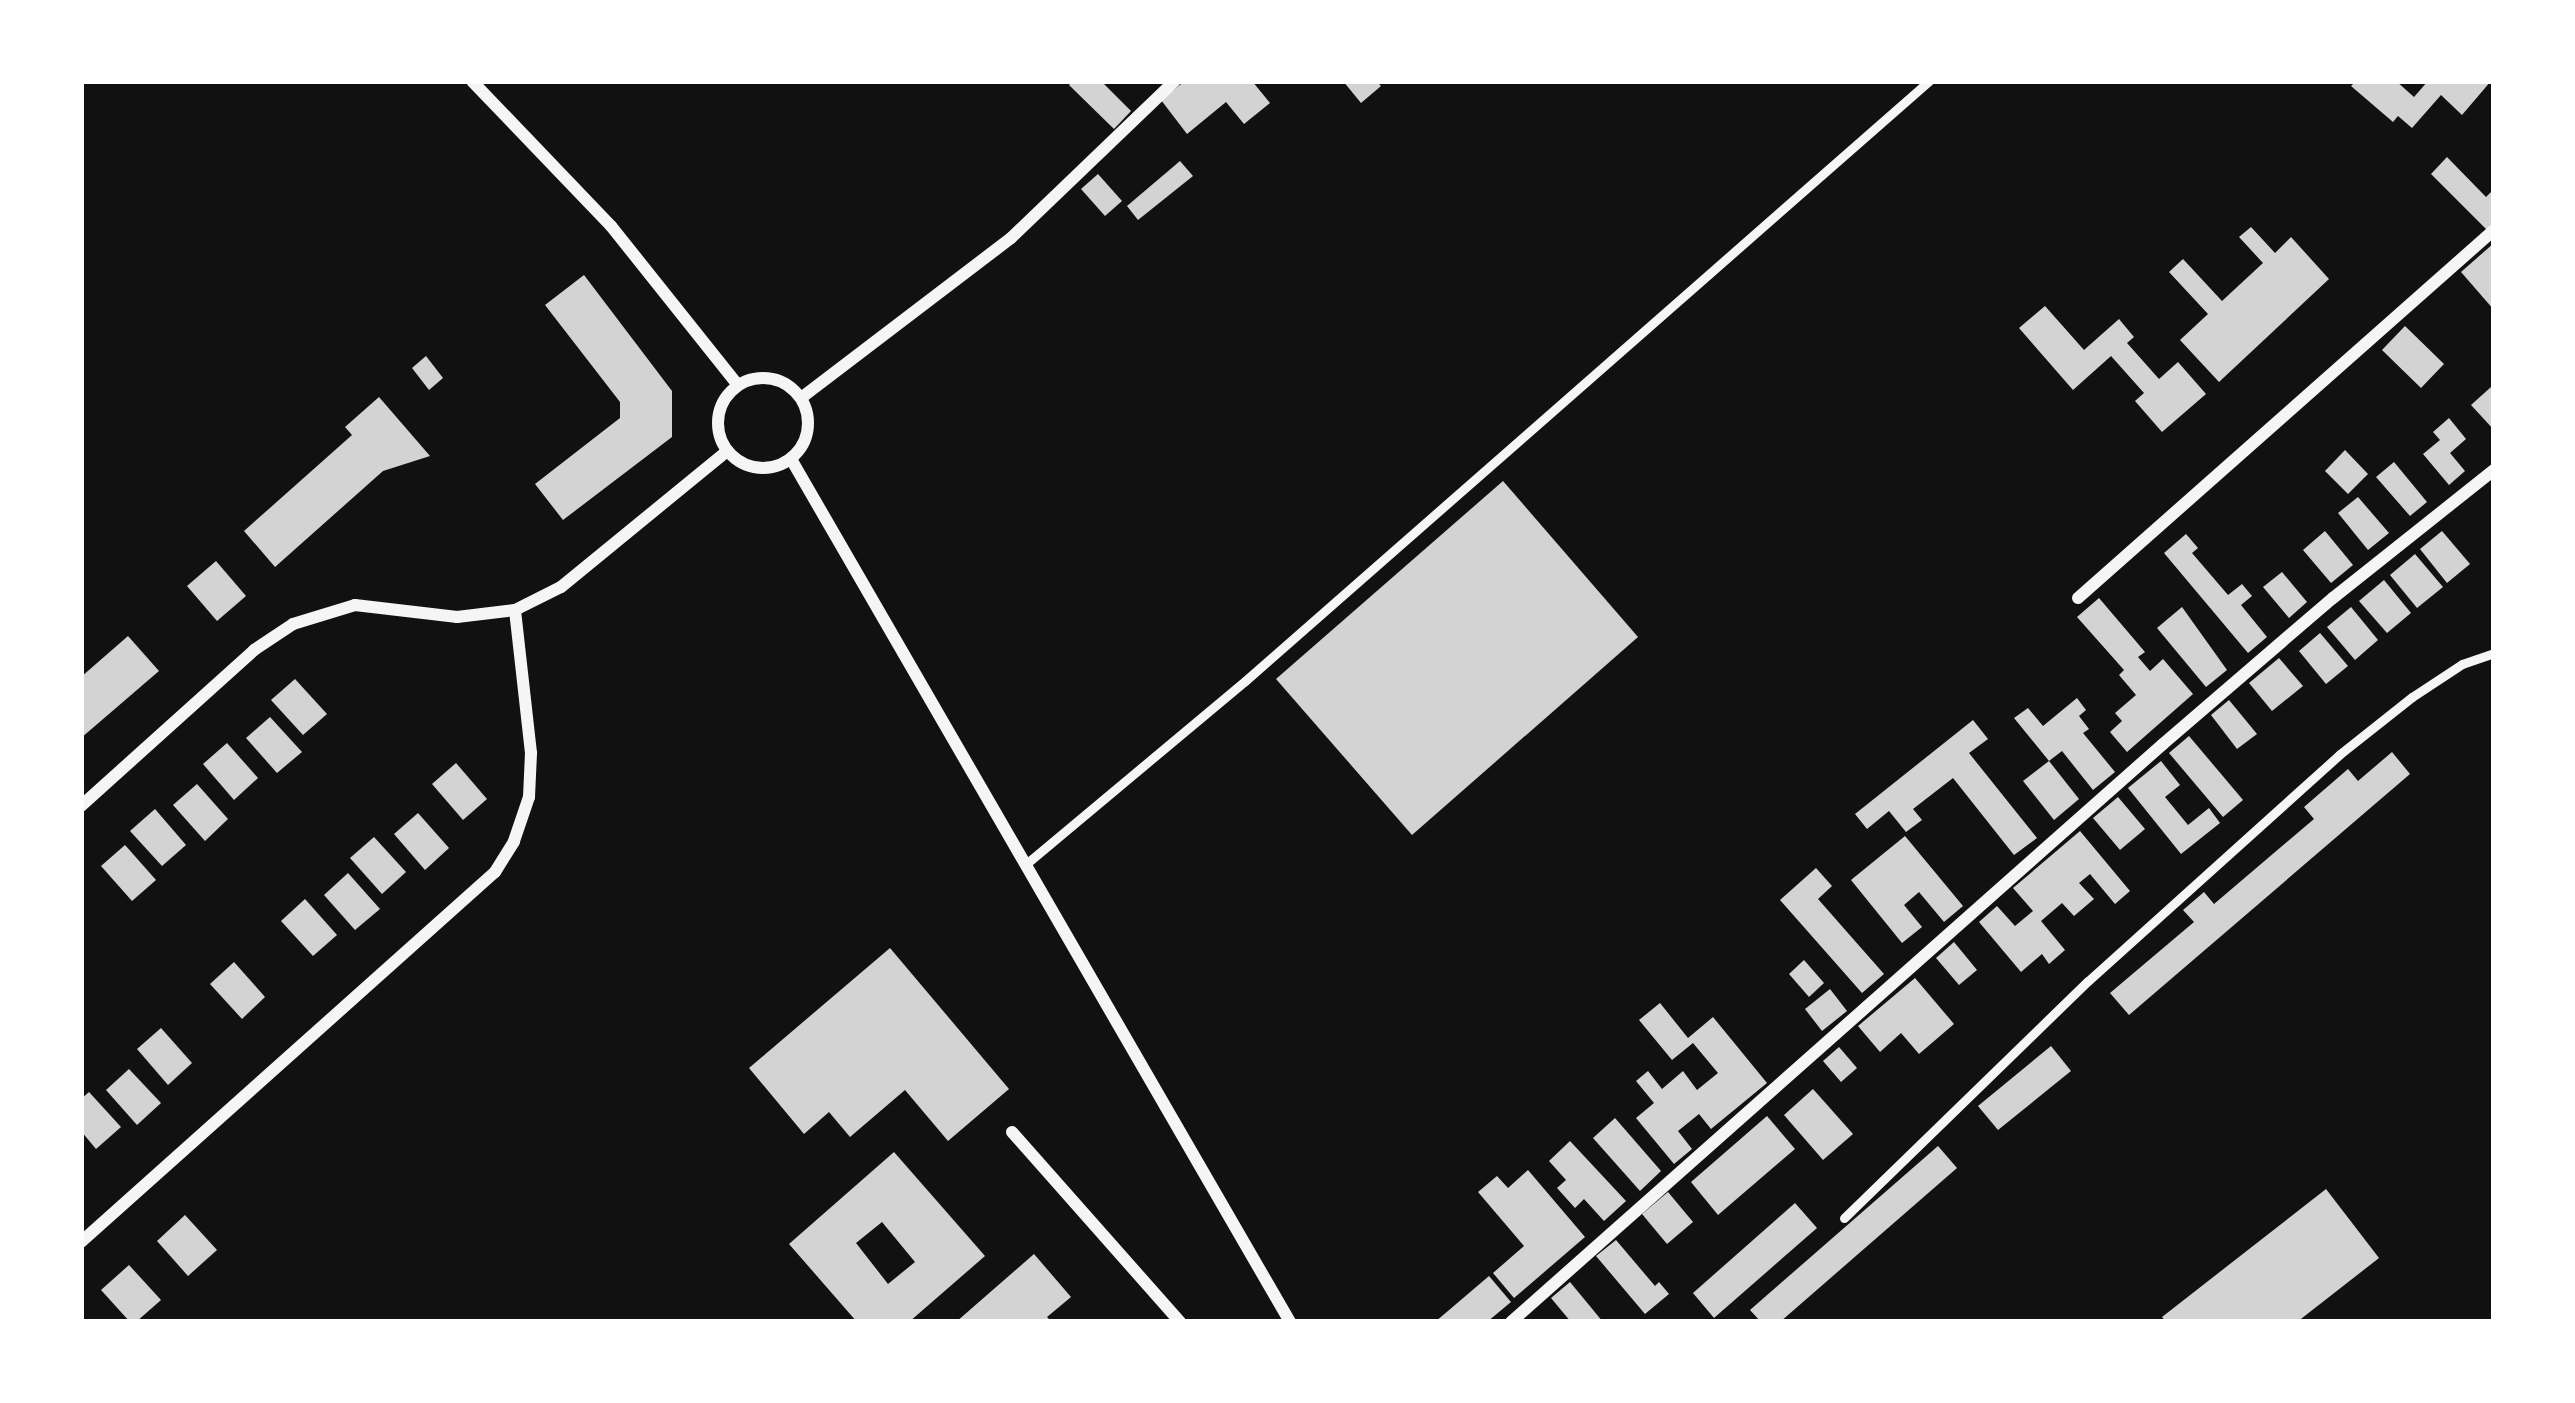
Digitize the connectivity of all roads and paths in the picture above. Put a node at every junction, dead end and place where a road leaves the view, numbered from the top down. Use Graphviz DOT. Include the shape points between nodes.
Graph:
graph roads {
  1 [pos="472,81"];
  2 [pos="1175,81"];
  3 [pos="1929,81"];
  4 [pos="2494,230"];
  5 [pos="738,385"];
  6 [pos="801,398"];
  7 [pos="727,451"];
  8 [pos="790,459"];
  9 [pos="2494,470"];
  10 [pos="2078,598"];
  11 [pos="515,610"];
  12 [pos="2494,652"];
  13 [pos="81,806"];
  14 [pos="1026,864"];
  15 [pos="1012,1132"];
  16 [pos="1844,1219"];
  17 [pos="81,1242"];
  18 [pos="1180,1322"];
  19 [pos="1290,1322"];
  20 [pos="1510,1322"];
  1 -- 5 [label="street" via="611,226"];
  2 -- 6 [label="street" via="1012,238"];
  3 -- 14 [label="lane"];
  4 -- 10 [label="street"];
  5 -- 6 [label="street" via="772,378"];
  5 -- 7 [label="street" via="718,416"];
  6 -- 8 [label="street" via="806,437"];
  7 -- 8 [label="street" via="757,468"];
  7 -- 11 [label="street" via="560,587"];
  8 -- 14 [label="street"];
  9 -- 20 [label="street" via="2163,744"];
  11 -- 13 [label="street" via="457,617 355,605 293,624"];
  11 -- 17 [label="street" via="529,796 495,872"];
  12 -- 16 [label="lane" via="2412,698 2273,812"];
  14 -- 19 [label="street"];
  15 -- 18 [label="street"];
}
